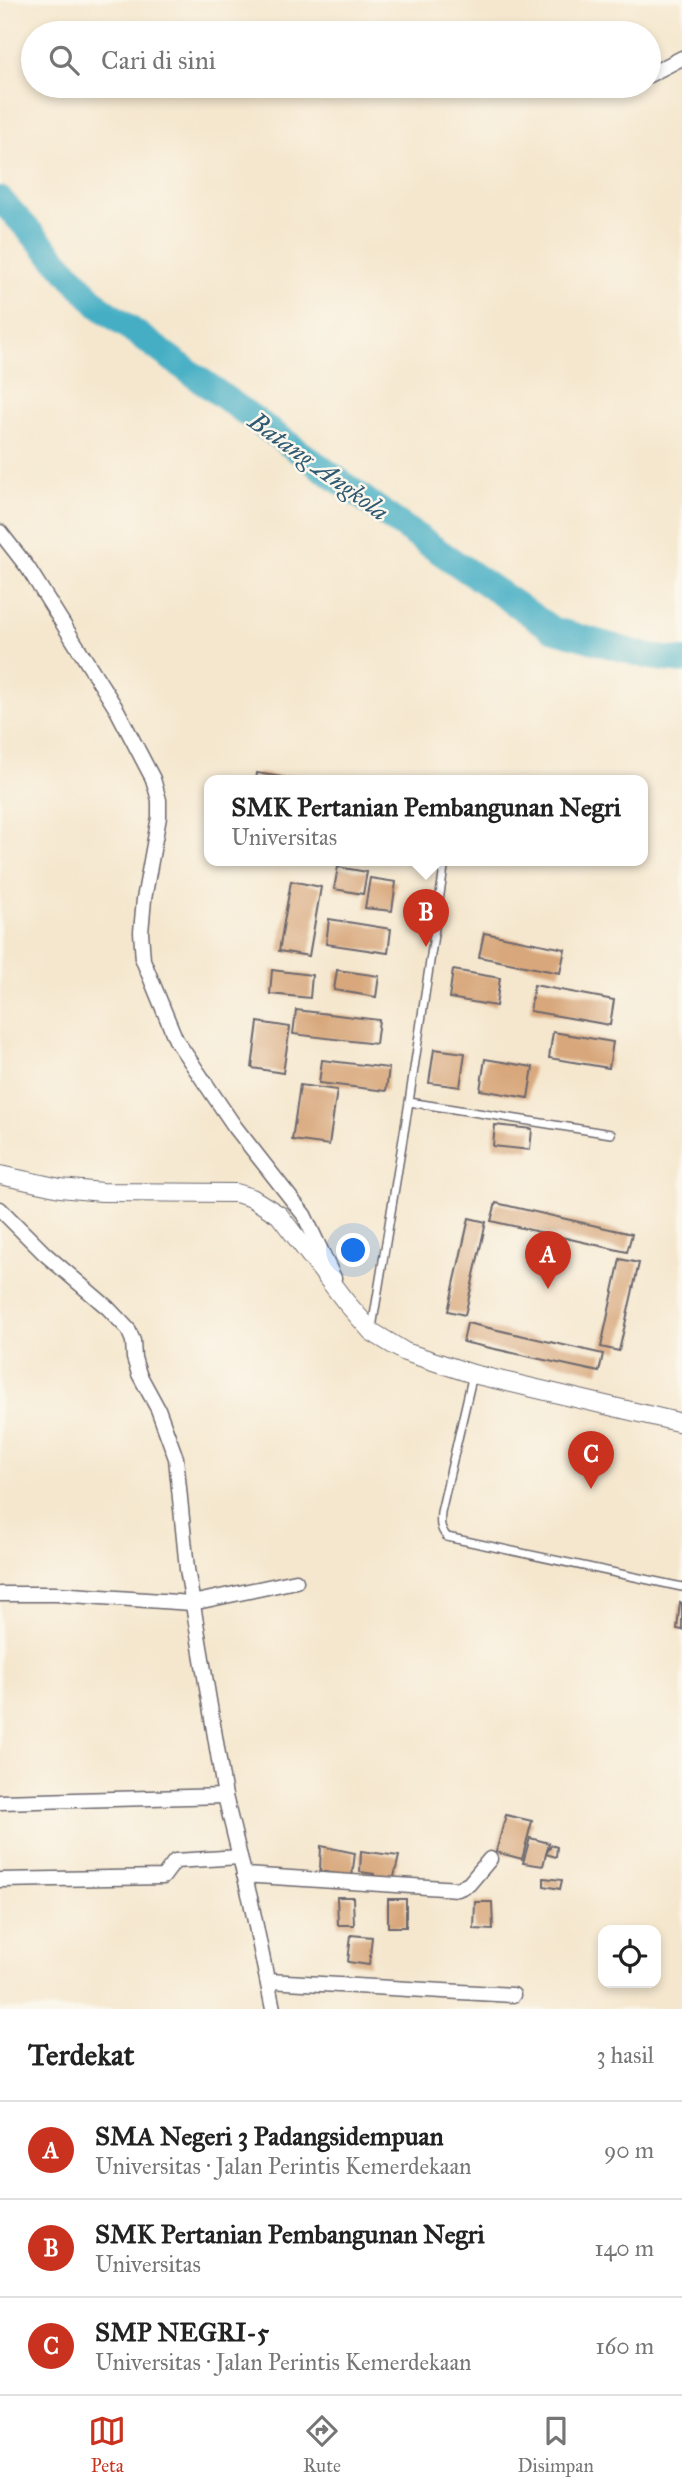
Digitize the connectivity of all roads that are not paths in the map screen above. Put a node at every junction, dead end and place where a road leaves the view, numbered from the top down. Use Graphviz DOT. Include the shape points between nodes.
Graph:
graph roads {
  1 [pos="682,58"];
  2 [pos="661,69"];
  3 [pos="0,531"];
  4 [pos="444,866"];
  5 [pos="410,1102"];
  6 [pos="611,1134"];
  7 [pos="0,1175"];
  8 [pos="0,1209"];
  9 [pos="345,1301"];
  10 [pos="372,1332"];
  11 [pos="474,1374"];
  12 [pos="682,1423"];
  13 [pos="296,1581"];
  14 [pos="682,1587"];
  15 [pos="0,1594"];
  16 [pos="192,1603"];
  17 [pos="225,1796"];
  18 [pos="0,1802"];
  19 [pos="240,1857"];
  20 [pos="490,1859"];
  21 [pos="244,1875"];
  22 [pos="0,1880"];
  23 [pos="269,1982"];
  24 [pos="513,1995"];
  25 [pos="273,2009"];
  1 -- 2 [label="street"];
  3 -- 9 [label="street" via="117,710 153,779 159,817 144,899 143,961 176,1040 235,1127 304,1214"];
  4 -- 5 [label="lane"];
  5 -- 6 [label="lane"];
  5 -- 10 [label="lane"];
  7 -- 9 [label="street" via="102,1192 236,1193 252,1198 279,1215"];
  8 -- 16 [label="street" via="128,1329 139,1374 176,1458"];
  9 -- 10 [label="street"];
  10 -- 11 [label="street" via="405,1352"];
  11 -- 12 [label="street"];
  11 -- 14 [label="lane" via="441,1513 447,1537"];
  13 -- 16 [label="street"];
  15 -- 16 [label="street"];
  16 -- 17 [label="street"];
  17 -- 18 [label="street"];
  17 -- 19 [label="street"];
  19 -- 21 [label="street"];
  19 -- 22 [label="street" via="175,1861 163,1877"];
  20 -- 21 [label="street" via="469,1884 458,1889"];
  21 -- 23 [label="street"];
  23 -- 24 [label="street"];
  23 -- 25 [label="street"];
}
